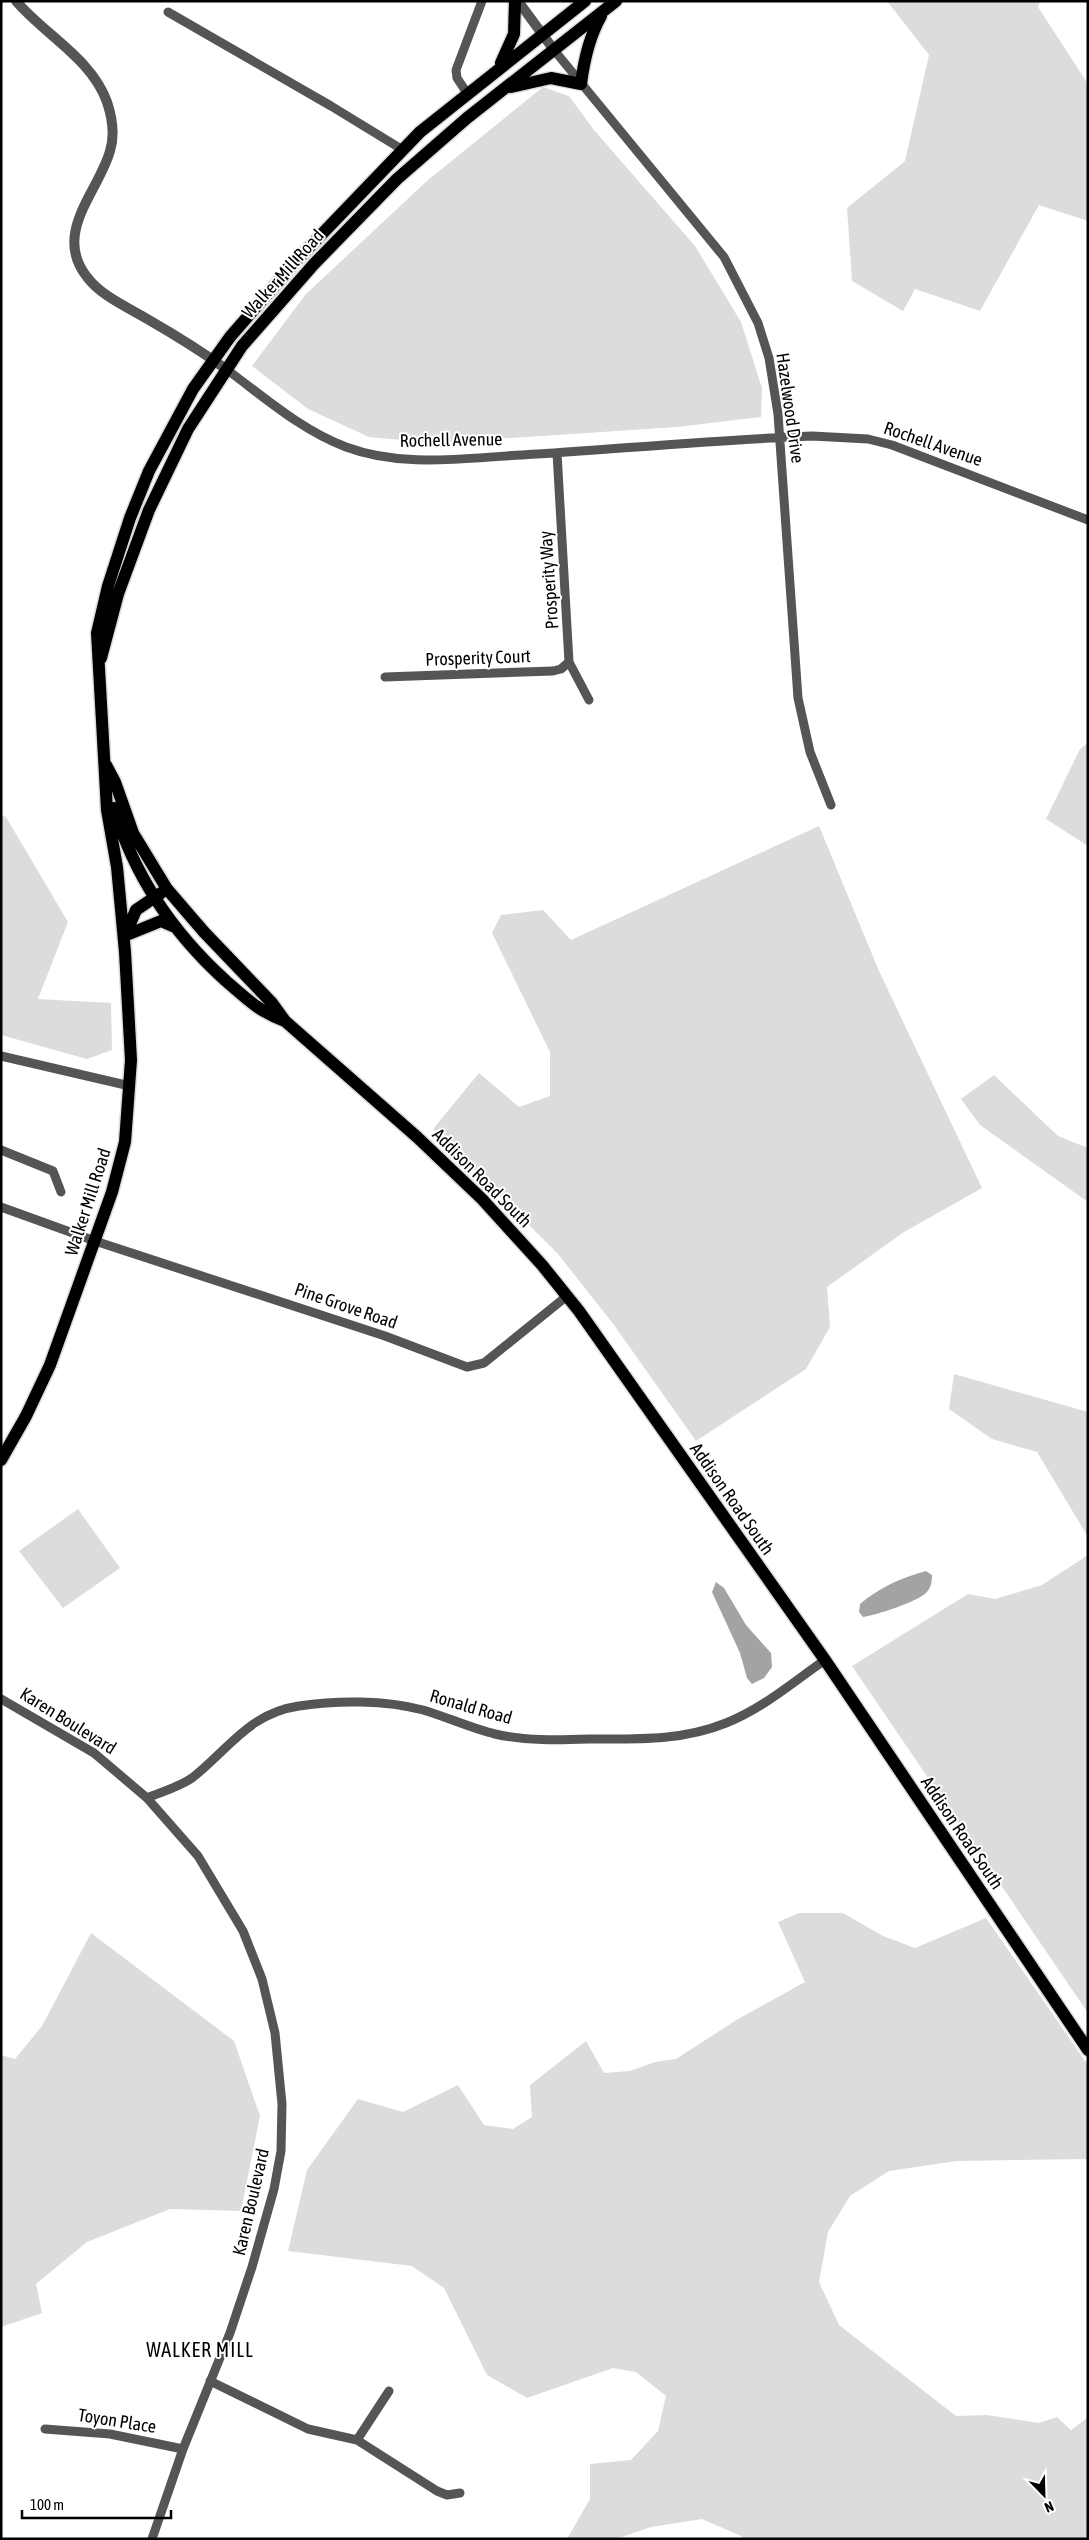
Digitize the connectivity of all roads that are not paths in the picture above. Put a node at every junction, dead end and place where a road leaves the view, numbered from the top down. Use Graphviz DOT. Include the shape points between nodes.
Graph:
graph roads {
  1 [pos="16,1"];
  2 [pos="482,1"];
  3 [pos="517,1"];
  4 [pos="585,1"];
  5 [pos="616,1"];
  6 [pos="603,11"];
  7 [pos="168,12"];
  8 [pos="542,35"];
  9 [pos="554,50"];
  10 [pos="497,70"];
  11 [pos="581,84"];
  12 [pos="506,88"];
  13 [pos="468,93"];
  14 [pos="403,150"];
  15 [pos="213,360"];
  16 [pos="226,369"];
  17 [pos="780,438"];
  18 [pos="557,453"];
  19 [pos="1088,520"];
  20 [pos="100,662"];
  21 [pos="569,662"];
  22 [pos="385,676"];
  23 [pos="589,700"];
  24 [pos="105,763"];
  25 [pos="104,776"];
  26 [pos="831,805"];
  27 [pos="167,889"];
  28 [pos="154,898"];
  29 [pos="175,927"];
  30 [pos="124,936"];
  31 [pos="285,1022"];
  32 [pos="1,1056"];
  33 [pos="130,1086"];
  34 [pos="1,1150"];
  35 [pos="61,1192"];
  36 [pos="1,1207"];
  37 [pos="95,1241"];
  38 [pos="567,1296"];
  39 [pos="1,1460"];
  40 [pos="825,1660"];
  41 [pos="1,1699"];
  42 [pos="147,1798"];
  43 [pos="1088,2050"];
  44 [pos="210,2381"];
  45 [pos="389,2391"];
  46 [pos="46,2428"];
  47 [pos="357,2440"];
  48 [pos="183,2450"];
  49 [pos="460,2493"];
  50 [pos="152,2539"];
  1 -- 15 [label="street, Rochell Avenue" via="83,64 103,92 110,115 113,129 110,151 76,225 76,251 83,272 102,290"];
  2 -- 13 [label="street" via="456,70"];
  3 -- 8 [label="street"];
  3 -- 10 [label="main road" via="514,34"];
  4 -- 8 [label="main road, Walker Mill Road"];
  5 -- 6 [label="main road, Walker Mill Road"];
  6 -- 9 [label="main road, Walker Mill Road"];
  6 -- 11 [label="main road" via="584,60"];
  7 -- 14 [label="street"];
  8 -- 9 [label="street"];
  8 -- 10 [label="main road, Walker Mill Road"];
  9 -- 11 [label="street, Hazelwood Drive"];
  9 -- 12 [label="main road, Walker Mill Road"];
  10 -- 13 [label="main road, Walker Mill Road"];
  11 -- 12 [label="main road" via="551,78"];
  11 -- 17 [label="street, Hazelwood Drive" via="733,272 751,305 766,349 776,394"];
  12 -- 16 [label="main road, Walker Mill Road" via="433,146 370,206 262,322"];
  13 -- 14 [label="main road, Walker Mill Road"];
  14 -- 15 [label="main road, Walker Mill Road" via="296,260"];
  15 -- 16 [label="street, Rochell Avenue"];
  15 -- 20 [label="main road, Walker Mill Road" via="174,422 130,518 108,586 98,633"];
  16 -- 18 [label="street, Rochell Avenue" via="321,436 364,452 424,460"];
  16 -- 20 [label="main road, Walker Mill Road" via="188,429 149,510 118,594"];
  17 -- 18 [label="street, Rochell Avenue"];
  17 -- 19 [label="street, Rochell Avenue" via="840,437 892,445"];
  17 -- 26 [label="street, Hazelwood Drive" via="798,698 810,752"];
  18 -- 21 [label="street, Prosperity Way"];
  20 -- 24 [label="main road, Walker Mill Road"];
  21 -- 22 [label="street, Prosperity Court" via="554,671"];
  21 -- 23 [label="street, Prosperity Way"];
  24 -- 25 [label="main road, Walker Mill Road"];
  24 -- 27 [label="main road, Walker Mill Road" via="133,833"];
  25 -- 28 [label="main road, Addison Road South" via="131,854"];
  25 -- 30 [label="main road, Walker Mill Road"];
  27 -- 28 [label="main road, Walker Mill Road"];
  27 -- 31 [label="main road, Addison Road South" via="276,1007"];
  28 -- 29 [label="main road, Addison Road South"];
  28 -- 30 [label="main road, Walker Mill Road" via="136,910"];
  29 -- 30 [label="main road" via="161,921"];
  29 -- 31 [label="main road, Addison Road South" via="202,959 263,1013"];
  30 -- 33 [label="main road, Walker Mill Road"];
  31 -- 38 [label="main road, Addison Road South" via="482,1198"];
  32 -- 33 [label="street"];
  33 -- 37 [label="main road, Walker Mill Road" via="121,1165"];
  34 -- 35 [label="street" via="53,1171"];
  36 -- 37 [label="street, Pine Grove Road"];
  37 -- 38 [label="street, Pine Grove Road" via="385,1336 470,1368 484,1363"];
  37 -- 39 [label="main road, Walker Mill Road" via="43,1380"];
  38 -- 40 [label="main road, Addison Road South"];
  40 -- 42 [label="street, Ronald Road" via="728,1723 690,1735 661,1739 551,1740 495,1734 402,1706 323,1703 291,1707 241,1732 191,1779"];
  40 -- 43 [label="main road, Addison Road South"];
  41 -- 42 [label="street, Karen Boulevard" via="94,1753"];
  42 -- 44 [label="street, Karen Boulevard" via="198,1856 243,1931 262,1979 279,2062 281,2151 274,2189 249,2276"];
  44 -- 47 [label="street" via="308,2429"];
  44 -- 48 [label="street, Karen Boulevard"];
  45 -- 47 [label="street"];
  46 -- 48 [label="street, Toyon Place" via="110,2434"];
  47 -- 49 [label="street" via="437,2491 447,2495"];
  48 -- 50 [label="street, Karen Boulevard"];
}
